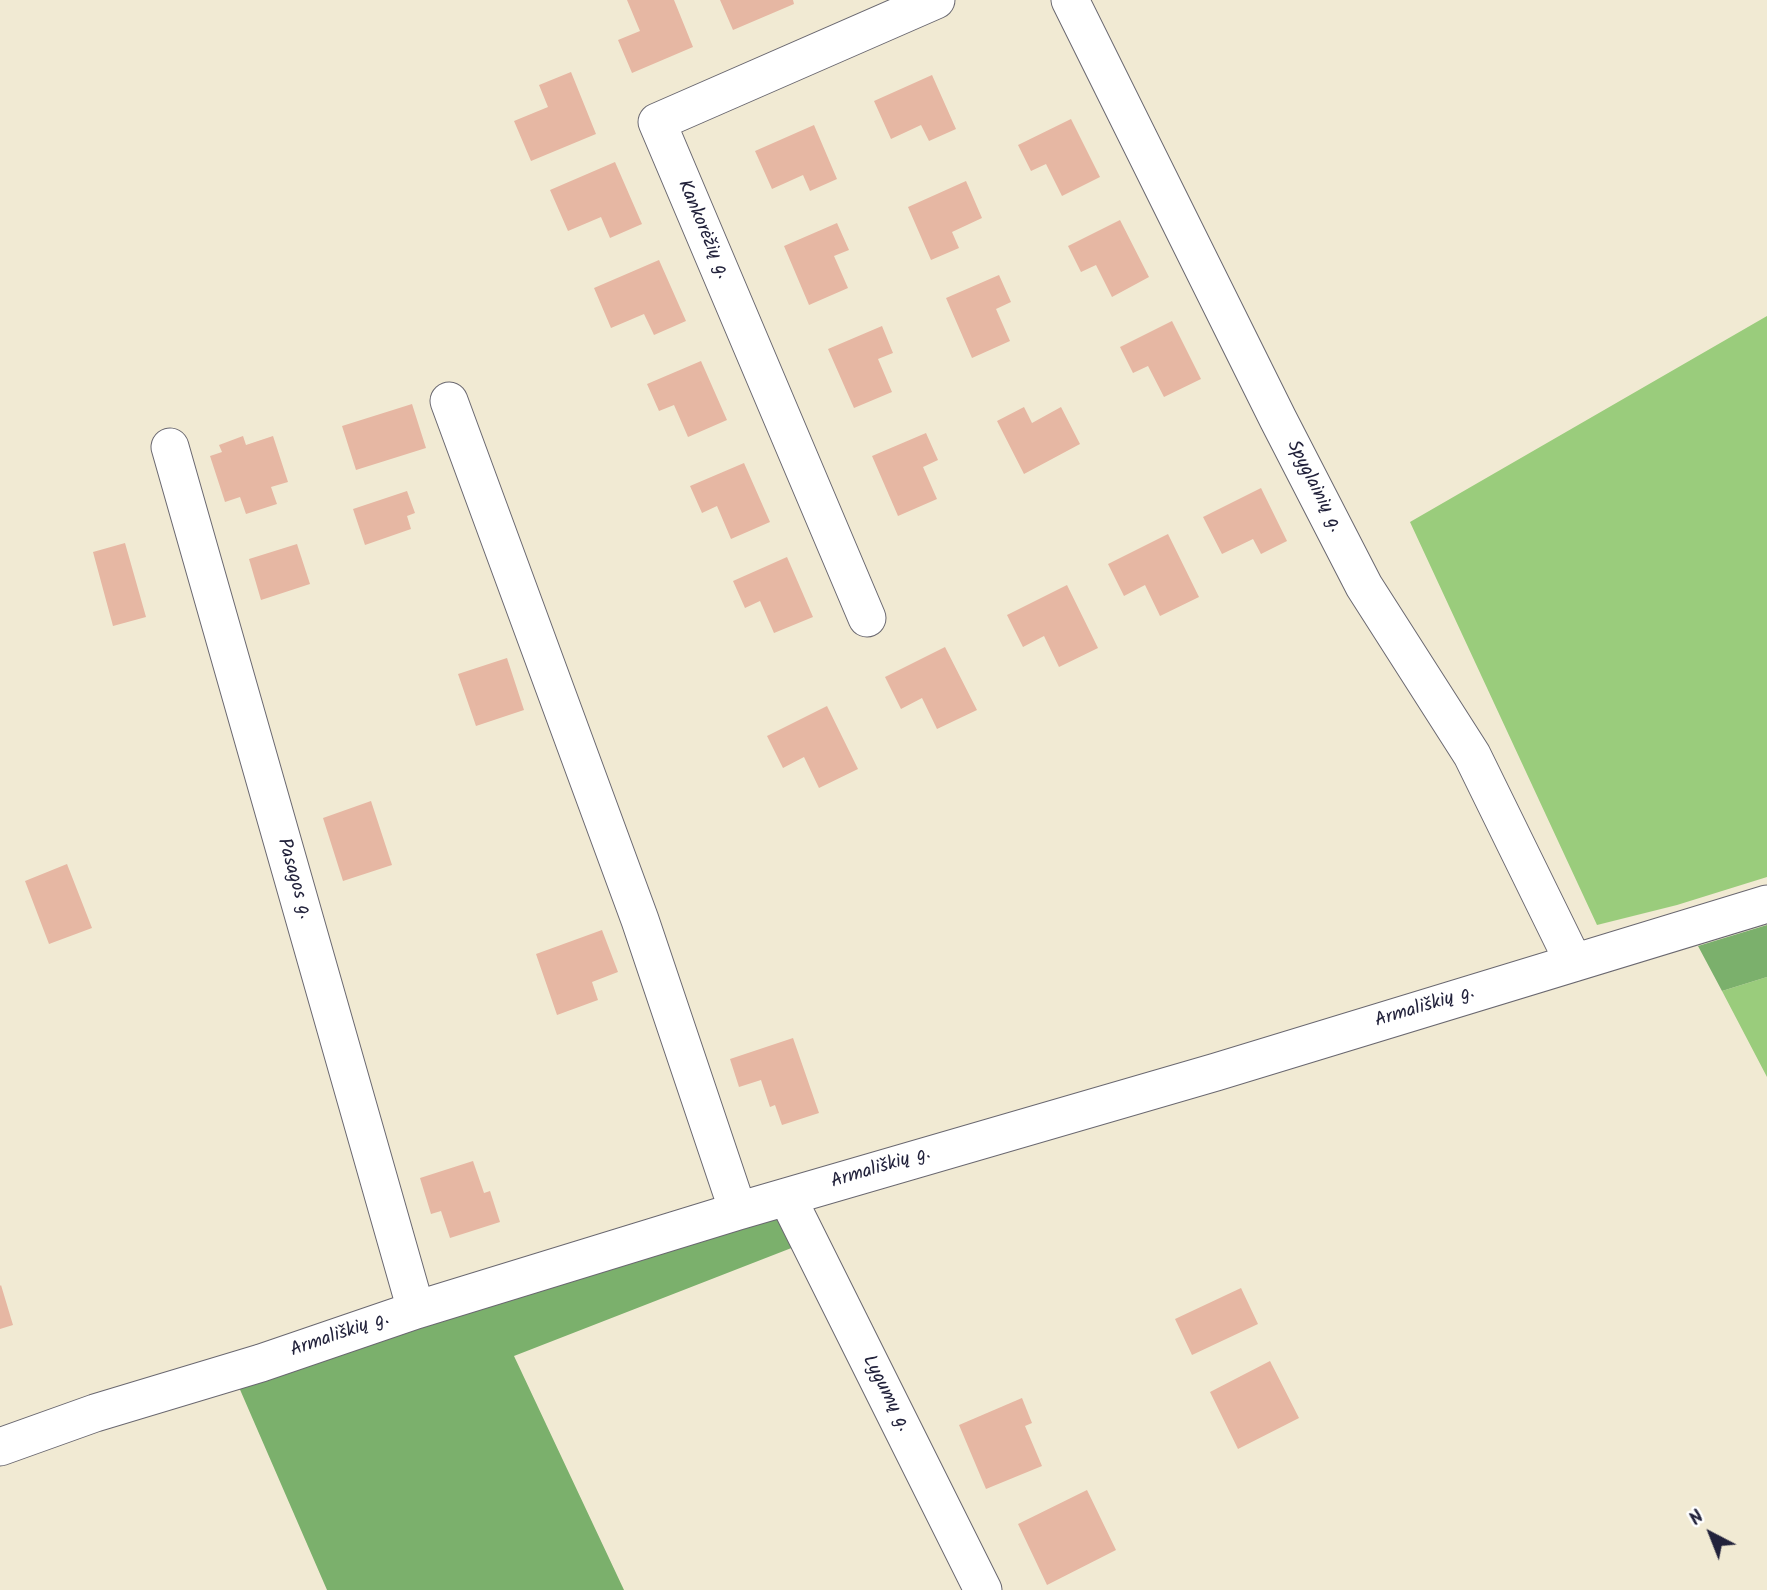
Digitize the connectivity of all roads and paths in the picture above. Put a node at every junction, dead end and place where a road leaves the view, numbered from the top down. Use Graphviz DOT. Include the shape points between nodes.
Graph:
graph roads {
  1 [pos="936,0"];
  2 [pos="1070,0"];
  3 [pos="449,401"];
  4 [pos="170,447"];
  5 [pos="867,618"];
  6 [pos="1767,904"];
  7 [pos="1574,963"];
  8 [pos="787,1197"];
  9 [pos="738,1211"];
  10 [pos="416,1310"];
  11 [pos="0,1447"];
  12 [pos="983,1590"];
  1 -- 5 [label="street, Kankorėžių g." via="657,122"];
  2 -- 7 [label="street, Spyglainių g." via="1364,586 1472,755"];
  3 -- 9 [label="street" via="640,920"];
  4 -- 10 [label="street, Pasagos g."];
  6 -- 7 [label="street, Armališkių g."];
  7 -- 8 [label="street, Armališkių g."];
  8 -- 9 [label="street, Armališkių g."];
  8 -- 12 [label="street, Lygumų g."];
  9 -- 10 [label="street, Armališkių g."];
  10 -- 11 [label="street, Armališkių g."];
}
